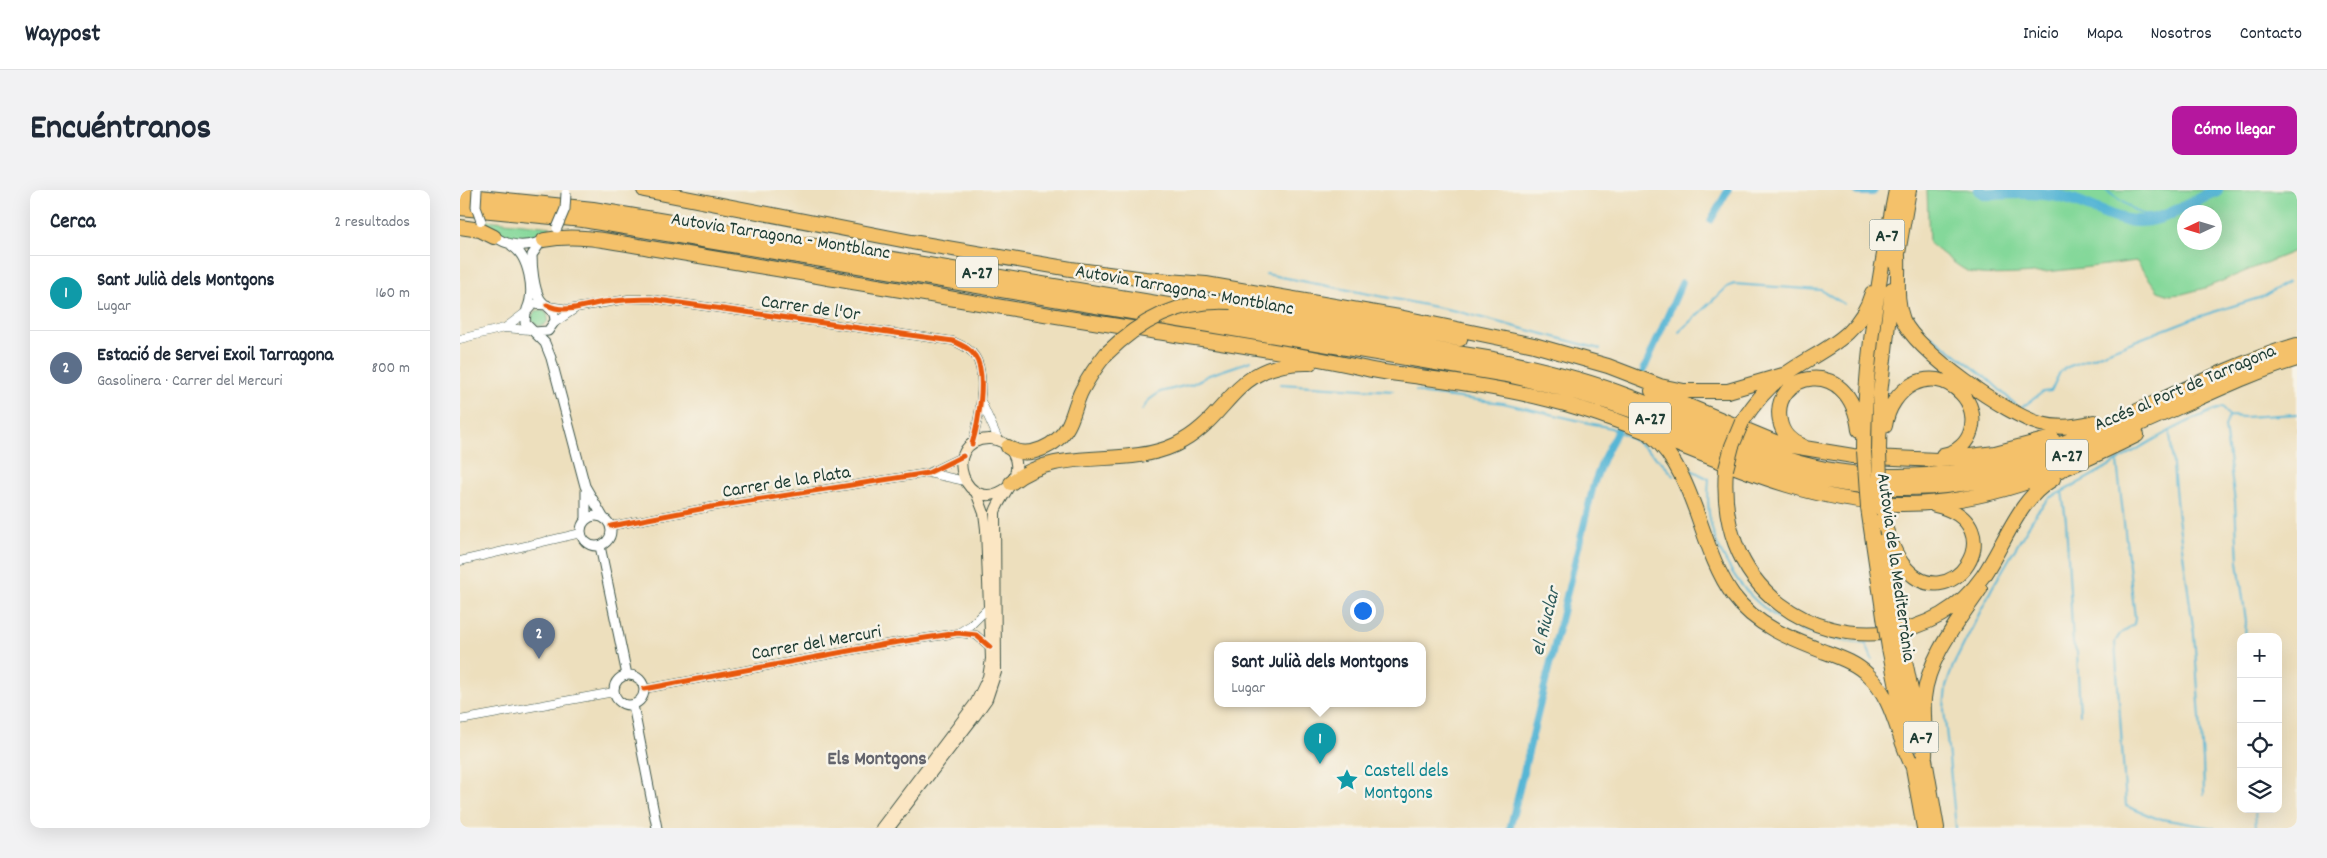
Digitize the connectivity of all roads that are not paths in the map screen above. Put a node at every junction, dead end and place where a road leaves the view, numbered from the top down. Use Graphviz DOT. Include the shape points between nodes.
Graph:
graph roads {
  1 [pos="477,190"];
  2 [pos="644,190"];
  3 [pos="1896,190"];
  4 [pos="1909,190"];
  5 [pos="565,192"];
  6 [pos="460,196"];
  7 [pos="460,208"];
  8 [pos="460,227"];
  9 [pos="494,237"];
  10 [pos="542,241"];
  11 [pos="510,244"];
  12 [pos="792,256"];
  13 [pos="1145,279"];
  14 [pos="1031,280"];
  15 [pos="1886,281"];
  16 [pos="956,298"];
  17 [pos="548,306"];
  18 [pos="577,308"];
  19 [pos="527,311"];
  20 [pos="553,325"];
  21 [pos="504,328"];
  22 [pos="532,331"];
  23 [pos="1490,337"];
  24 [pos="460,339"];
  25 [pos="1231,342"];
  26 [pos="2297,345"];
  27 [pos="1349,348"];
  28 [pos="1530,350"];
  29 [pos="551,358"];
  30 [pos="2297,359"];
  31 [pos="1365,369"];
  32 [pos="1783,375"];
  33 [pos="2250,375"];
  34 [pos="2198,383"];
  35 [pos="981,399"];
  36 [pos="2094,422"];
  37 [pos="1645,430"];
  38 [pos="2137,435"];
  39 [pos="972,444"];
  40 [pos="1004,444"];
  41 [pos="1812,450"];
  42 [pos="1881,452"];
  43 [pos="1863,455"];
  44 [pos="963,456"];
  45 [pos="1905,460"];
  46 [pos="1884,472"];
  47 [pos="928,473"];
  48 [pos="1822,480"];
  49 [pos="965,481"];
  50 [pos="1010,485"];
  51 [pos="585,486"];
  52 [pos="976,492"];
  53 [pos="1922,503"];
  54 [pos="1877,512"];
  55 [pos="603,518"];
  56 [pos="586,520"];
  57 [pos="611,526"];
  58 [pos="2012,526"];
  59 [pos="581,533"];
  60 [pos="600,546"];
  61 [pos="460,561"];
  62 [pos="989,606"];
  63 [pos="958,633"];
  64 [pos="990,647"];
  65 [pos="1896,647"];
  66 [pos="627,675"];
  67 [pos="644,688"];
  68 [pos="614,692"];
  69 [pos="633,705"];
  70 [pos="460,720"];
  71 [pos="1924,756"];
  72 [pos="1914,770"];
  73 [pos="657,828"];
  74 [pos="881,828"];
  75 [pos="889,828"];
  76 [pos="1924,828"];
  77 [pos="1938,828"];
  1 -- 9 [label="street, bridge" via="476,207 481,221"];
  2 -- 13 [label="highway" via="902,240"];
  3 -- 15 [label="highway, Autovia de la Mediterrània / A-7" via="1884,254"];
  4 -- 15 [label="highway, Autovia de la Mediterrània / A-7" via="1898,256"];
  5 -- 10 [label="street, bridge" via="565,209 557,228"];
  6 -- 14 [label="highway, Autovia Tarragona - Montblanc / A-27" via="593,209"];
  7 -- 12 [label="highway, Autovia Tarragona - Montblanc / A-27" via="583,220"];
  8 -- 9 [label="highway" via="480,230"];
  9 -- 11 [label="street"];
  10 -- 11 [label="street" via="525,246"];
  10 -- 16 [label="highway" via="576,236"];
  10 -- 17 [label="street" via="534,250 532,260 538,294"];
  11 -- 19 [label="street" via="520,252 525,264 530,295"];
  12 -- 16 [label="highway"];
  12 -- 27 [label="highway, Autovia Tarragona - Montblanc / A-27"];
  13 -- 14 [label="highway"];
  13 -- 23 [label="highway" via="1206,284 1408,319"];
  14 -- 46 [label="highway, Autovia Tarragona - Montblanc / A-27" via="1526,366 1618,392 1787,459 1850,472"];
  15 -- 32 [label="highway" via="1846,335"];
  15 -- 36 [label="highway" via="1908,328 1921,346 2008,410 2031,421 2060,427"];
  15 -- 42 [label="highway, Autovia de la Mediterrània / A-7" via="1880,394"];
  15 -- 43 [label="highway, Autovia de la Mediterrània / A-7" via="1867,380"];
  16 -- 25 [label="highway"];
  17 -- 18 [label="street, Carrer de l'Or"];
  17 -- 19 [label="street" via="538,303"];
  17 -- 20 [label="street" via="554,314"];
  18 -- 20 [label="street, Carrer de l'Or"];
  18 -- 35 [label="street, Carrer de l'Or" via="651,299 953,341 976,357"];
  19 -- 21 [label="street"];
  19 -- 22 [label="street" via="525,323"];
  20 -- 22 [label="street" via="543,333"];
  20 -- 29 [label="street"];
  21 -- 22 [label="street"];
  21 -- 24 [label="street"];
  22 -- 29 [label="street" via="544,343"];
  23 -- 28 [label="highway"];
  23 -- 32 [label="highway" via="1559,351 1684,392 1728,391"];
  25 -- 27 [label="highway" via="1335,350"];
  25 -- 31 [label="highway"];
  26 -- 34 [label="highway, Accés al Port de Tarragona / A-27"];
  27 -- 48 [label="highway, Autovia Tarragona - Montblanc / A-27" via="1507,375 1575,391 1771,468"];
  28 -- 40 [label="highway, bridge" via="1231,302 1196,304 1162,314 1131,332 1106,354 1085,384 1069,425 1050,445 1017,452"];
  28 -- 41 [label="highway" via="1628,382 1780,444"];
  29 -- 51 [label="street"];
  30 -- 33 [label="highway, Accés al Port de Tarragona / A-27"];
  31 -- 37 [label="highway" via="1525,394 1580,407"];
  31 -- 50 [label="highway" via="1305,363 1269,369 1239,387 1200,428 1170,447 1145,454 1041,466 1023,474"];
  32 -- 58 [label="highway, bridge" via="1759,398 1742,422 1726,469 1725,500 1737,549 1752,575 1786,608 1810,622 1836,631 1863,634 1914,627 1954,605 1974,586"];
  33 -- 38 [label="highway"];
  33 -- 48 [label="highway, Accés al Port de Tarragona / A-27" via="2073,452 2008,475 1975,482 1910,488 1853,486"];
  34 -- 36 [label="highway"];
  34 -- 46 [label="highway, Accés al Port de Tarragona / A-27" via="2025,457 1958,472"];
  35 -- 39 [label="street, Carrer de l'Or"];
  35 -- 40 [label="street, Carrer de l'Or" via="986,416"];
  36 -- 45 [label="highway" via="2055,437 1995,453"];
  37 -- 53 [label="highway" via="1760,476 1810,492 1857,501"];
  37 -- 72 [label="highway" via="1672,457 1717,566 1734,597 1775,631 1844,659 1869,675 1888,701 1904,751"];
  38 -- 53 [label="highway" via="2063,470 2011,488 1964,499"];
  38 -- 58 [label="highway" via="2104,456 2045,484 2025,505"];
  39 -- 40 [label="main road" via="985,439"];
  39 -- 44 [label="main road"];
  40 -- 50 [label="main road" via="1016,464"];
  41 -- 43 [label="highway" via="1796,444 1787,436 1780,425 1779,411 1788,390 1805,380 1818,378 1837,385 1851,400 1857,415"];
  41 -- 45 [label="highway"];
  42 -- 45 [label="highway" via="1886,420 1896,396 1919,382 1937,381 1953,387 1970,409 1972,427 1966,442 1948,454"];
  42 -- 46 [label="highway, Autovia de la Mediterrània, bridge"];
  43 -- 54 [label="highway, Autovia de la Mediterrània / A-7, bridge"];
  44 -- 47 [label="street, Carrer de la Plata"];
  44 -- 49 [label="main road" via="961,467"];
  46 -- 54 [label="highway, Autovia de la Mediterrània / A-7, bridge"];
  47 -- 49 [label="street, Carrer de la Plata"];
  47 -- 57 [label="street, Carrer de la Plata"];
  49 -- 52 [label="main road"];
  50 -- 52 [label="main road" via="991,495"];
  50 -- 75 [label="main road" via="998,502 994,523 997,653 992,688 975,716"];
  51 -- 55 [label="street"];
  51 -- 56 [label="street"];
  52 -- 62 [label="main road" via="985,521"];
  53 -- 54 [label="highway" via="1951,510 1965,521 1971,532 1972,556 1965,569 1951,579 1932,583 1909,572 1897,556"];
  54 -- 65 [label="highway, Autovia de la Mediterrània / A-7, bridge"];
  55 -- 56 [label="street" via="595,516"];
  55 -- 57 [label="street"];
  56 -- 59 [label="street"];
  57 -- 60 [label="street" via="610,537"];
  58 -- 71 [label="highway" via="1990,573 1931,669 1924,700"];
  59 -- 60 [label="street" via="586,542"];
  59 -- 61 [label="street"];
  60 -- 66 [label="street"];
  62 -- 63 [label="street, Carrer del Mercuri" via="971,625"];
  62 -- 64 [label="main road"];
  63 -- 64 [label="street, Carrer del Mercuri" via="976,635"];
  63 -- 67 [label="street, Carrer del Mercuri"];
  64 -- 74 [label="main road" via="988,677 976,702"];
  65 -- 71 [label="highway, Autovia de la Mediterrània / A-7"];
  65 -- 72 [label="highway, Autovia de la Mediterrània / A-7"];
  66 -- 67 [label="street" via="639,680"];
  66 -- 68 [label="street" via="616,683"];
  67 -- 69 [label="street" via="640,700"];
  68 -- 69 [label="street" via="618,702"];
  68 -- 70 [label="street"];
  69 -- 73 [label="street"];
  71 -- 77 [label="highway, Autovia de la Mediterrània / A-7"];
  72 -- 76 [label="highway, Autovia de la Mediterrània / A-7"];
}
